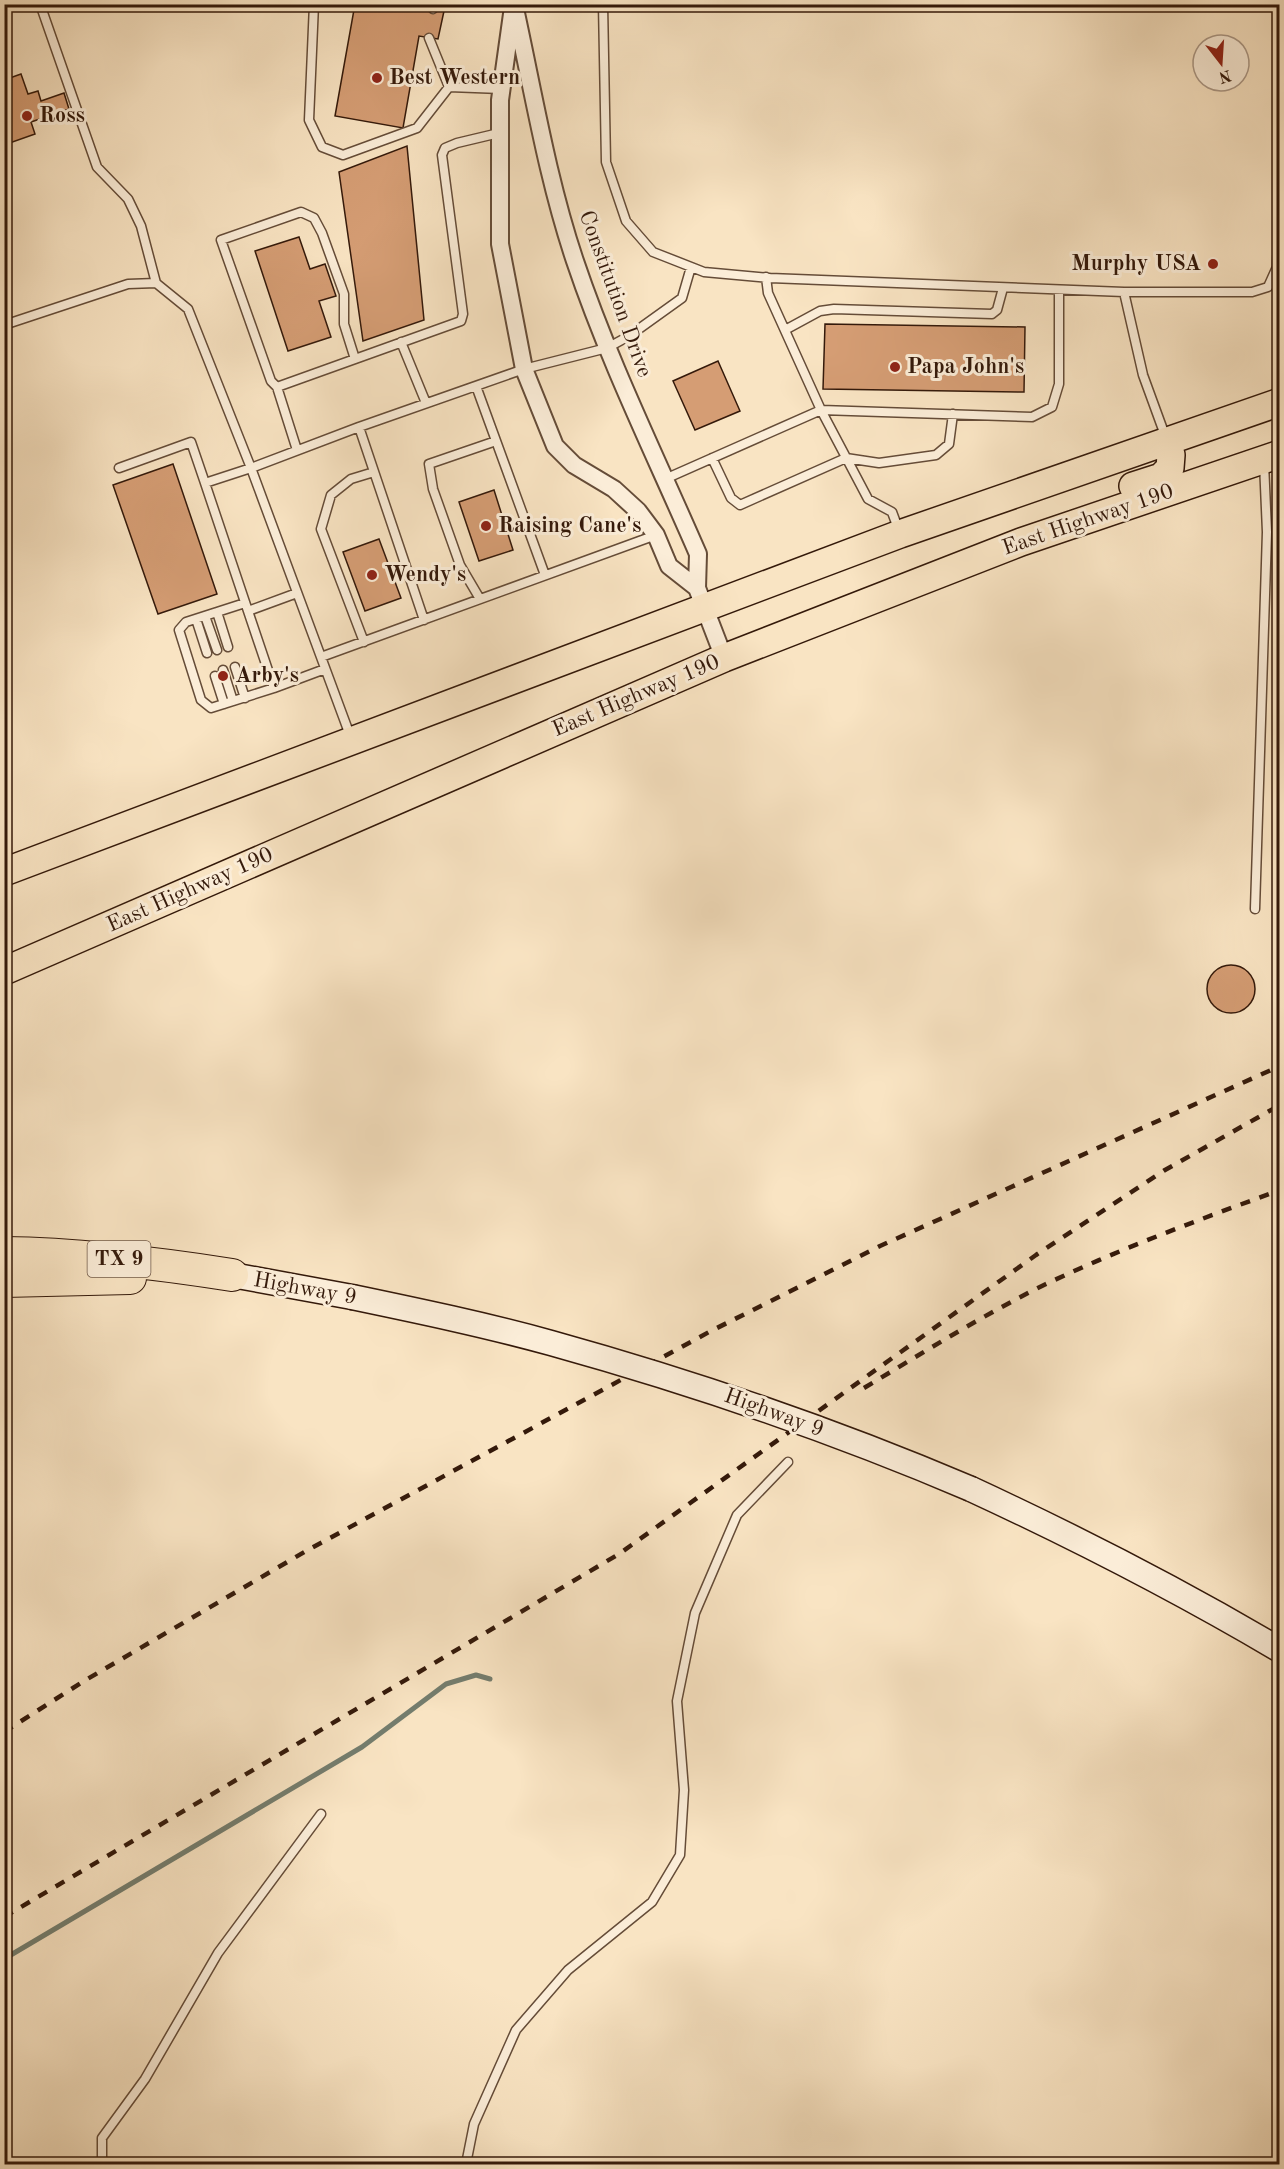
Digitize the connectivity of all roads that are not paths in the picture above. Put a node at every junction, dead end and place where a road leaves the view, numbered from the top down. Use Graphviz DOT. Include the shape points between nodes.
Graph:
graph roads {
  1 [pos="40,4"];
  2 [pos="314,4"];
  3 [pos="514,4"];
  4 [pos="603,4"];
  5 [pos="429,38"];
  6 [pos="450,87"];
  7 [pos="501,89"];
  8 [pos="499,133"];
  9 [pos="1280,191"];
  10 [pos="691,267"];
  11 [pos="766,277"];
  12 [pos="156,283"];
  13 [pos="1003,288"];
  14 [pos="1059,290"];
  15 [pos="1124,292"];
  16 [pos="4,325"];
  17 [pos="785,330"];
  18 [pos="401,342"];
  19 [pos="607,348"];
  20 [pos="355,359"];
  21 [pos="524,369"];
  22 [pos="476,386"];
  23 [pos="277,387"];
  24 [pos="1280,402"];
  25 [pos="426,404"];
  26 [pos="821,410"];
  27 [pos="953,414"];
  28 [pos="359,427"];
  29 [pos="496,441"];
  30 [pos="1167,441"];
  31 [pos="297,450"];
  32 [pos="1272,457"];
  33 [pos="712,458"];
  34 [pos="846,458"];
  35 [pos="119,468"];
  36 [pos="251,468"];
  37 [pos="374,472"];
  38 [pos="665,479"];
  39 [pos="205,483"];
  40 [pos="900,534"];
  41 [pos="656,536"];
  42 [pos="1021,542"];
  43 [pos="545,575"];
  44 [pos="297,593"];
  45 [pos="701,598"];
  46 [pos="480,599"];
  47 [pos="246,607"];
  48 [pos="217,612"];
  49 [pos="206,616"];
  50 [pos="196,619"];
  51 [pos="424,620"];
  52 [pos="364,642"];
  53 [pos="228,647"];
  54 [pos="217,650"];
  55 [pos="207,653"];
  56 [pos="321,657"];
  57 [pos="724,658"];
  58 [pos="235,667"];
  59 [pos="325,669"];
  60 [pos="223,670"];
  61 [pos="215,676"];
  62 [pos="274,688"];
  63 [pos="245,698"];
  64 [pos="233,701"];
  65 [pos="224,704"];
  66 [pos="352,741"];
  67 [pos="4,872"];
  68 [pos="1255,909"];
  69 [pos="4,971"];
  70 [pos="4,1253"];
  71 [pos="232,1275"];
  72 [pos="4,1281"];
  73 [pos="788,1462"];
  74 [pos="1280,1650"];
  75 [pos="321,1814"];
  76 [pos="102,2164"];
  77 [pos="466,2164"];
  1 -- 12 [label="lane" via="97,167 128,199 141,226"];
  2 -- 6 [label="lane" via="309,120 322,147 343,155 417,128"];
  3 -- 7 [label="street, Constitution Drive"];
  3 -- 19 [label="street, Constitution Drive" via="549,167 572,250"];
  4 -- 10 [label="lane" via="606,162 626,221 653,252"];
  5 -- 6 [label="lane"];
  6 -- 7 [label="lane"];
  7 -- 8 [label="street, Constitution Drive"];
  8 -- 18 [label="lane" via="457,143 445,148 442,155 461,321"];
  8 -- 21 [label="street, Constitution Drive" via="500,244"];
  9 -- 15 [label="lane" via="1277,267 1268,287 1252,292"];
  10 -- 11 [label="lane" via="704,272"];
  10 -- 19 [label="lane" via="682,298"];
  11 -- 13 [label="lane"];
  11 -- 17 [label="lane" via="768,293"];
  12 -- 16 [label="lane" via="128,284"];
  12 -- 36 [label="lane" via="188,309"];
  13 -- 14 [label="lane"];
  13 -- 17 [label="lane" via="997,310 992,314 834,309 820,311"];
  14 -- 15 [label="lane"];
  14 -- 27 [label="lane" via="1059,384 1052,407 1032,417"];
  15 -- 30 [label="lane" via="1143,375"];
  17 -- 26 [label="lane"];
  18 -- 20 [label="lane"];
  18 -- 25 [label="lane"];
  19 -- 21 [label="lane"];
  19 -- 38 [label="street, Constitution Drive"];
  20 -- 23 [label="lane"];
  20 -- 23 [label="lane" via="344,324 344,294 314,218 301,212 227,237 221,240 271,381"];
  21 -- 22 [label="lane"];
  21 -- 41 [label="street, Constitution Drive" via="555,446 574,465 614,489 638,511"];
  22 -- 25 [label="lane"];
  22 -- 29 [label="lane"];
  23 -- 31 [label="lane"];
  24 -- 30 [label="main road"];
  25 -- 28 [label="lane"];
  26 -- 27 [label="lane"];
  26 -- 33 [label="lane"];
  26 -- 34 [label="lane"];
  27 -- 34 [label="lane" via="949,444 936,455 879,463"];
  28 -- 31 [label="lane"];
  28 -- 37 [label="lane"];
  29 -- 43 [label="lane"];
  29 -- 46 [label="lane" via="429,464 433,489 460,565"];
  30 -- 40 [label="main road"];
  30 -- 42 [label="main road" via="1170,468 1161,477 1053,513"];
  31 -- 36 [label="lane"];
  32 -- 42 [label="main road, East Highway 190"];
  32 -- 68 [label="lane"];
  33 -- 34 [label="lane" via="731,498 740,505"];
  33 -- 38 [label="lane"];
  34 -- 40 [label="lane" via="868,499 892,512"];
  35 -- 39 [label="lane" via="191,442"];
  36 -- 39 [label="lane"];
  36 -- 44 [label="lane"];
  37 -- 51 [label="lane"];
  37 -- 52 [label="lane" via="351,479 331,495 321,530"];
  38 -- 45 [label="street, Constitution Drive" via="698,554"];
  39 -- 47 [label="lane"];
  40 -- 45 [label="main road"];
  41 -- 43 [label="lane"];
  41 -- 45 [label="street, Constitution Drive" via="669,567"];
  42 -- 57 [label="main road, East Highway 190"];
  43 -- 46 [label="lane"];
  44 -- 47 [label="lane"];
  44 -- 56 [label="lane"];
  45 -- 57 [label="street, Constitution Drive"];
  45 -- 66 [label="main road"];
  46 -- 51 [label="lane"];
  47 -- 48 [label="lane"];
  47 -- 62 [label="lane"];
  48 -- 49 [label="lane"];
  48 -- 53 [label="lane"];
  49 -- 50 [label="lane"];
  49 -- 54 [label="lane"];
  50 -- 55 [label="lane"];
  50 -- 65 [label="lane" via="179,630 201,700 211,708"];
  51 -- 52 [label="lane"];
  52 -- 56 [label="lane"];
  56 -- 59 [label="lane"];
  57 -- 69 [label="main road, East Highway 190"];
  58 -- 63 [label="lane"];
  59 -- 62 [label="lane"];
  59 -- 66 [label="lane"];
  60 -- 64 [label="lane"];
  61 -- 65 [label="lane"];
  62 -- 63 [label="lane"];
  63 -- 64 [label="lane"];
  64 -- 65 [label="lane"];
  66 -- 67 [label="main road"];
  70 -- 71 [label="highway, Highway 9 / TX 9" via="147,1261"];
  71 -- 72 [label="highway, Highway 9 / TX 9"];
  71 -- 74 [label="main road, Highway 9 / TX 9, bridge" via="461,1320 742,1401 972,1489 1122,1563"];
  73 -- 77 [label="lane" via="736,1515 694,1613 677,1701 684,1790 680,1855 652,1902 568,1970 516,2030 474,2124"];
  75 -- 76 [label="lane" via="218,1953 145,2079 102,2138"];
}
